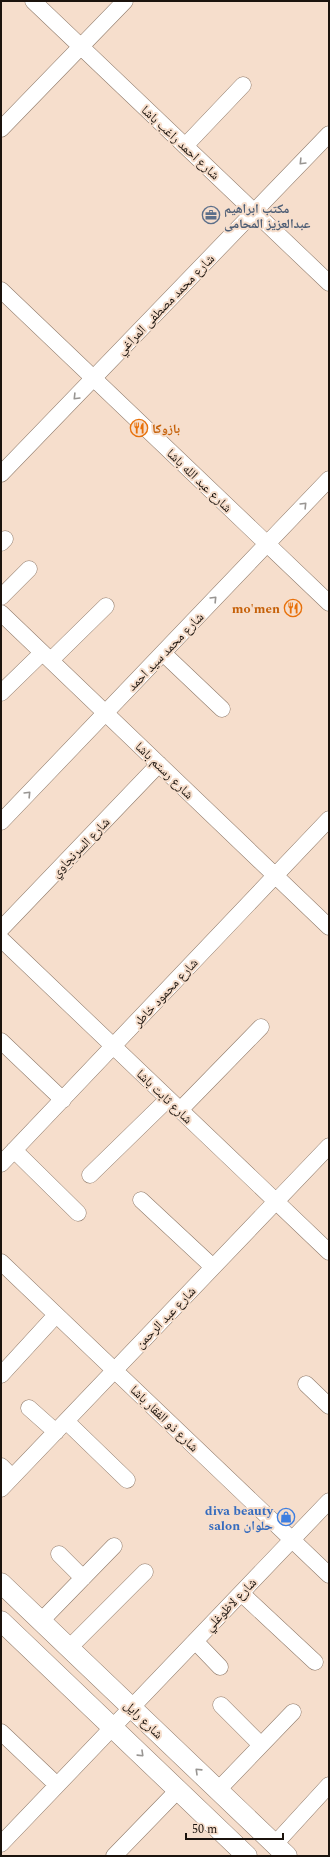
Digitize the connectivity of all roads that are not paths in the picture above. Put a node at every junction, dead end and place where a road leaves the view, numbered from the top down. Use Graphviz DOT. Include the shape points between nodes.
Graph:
graph roads {
  1 [pos="33,1"];
  2 [pos="125,1"];
  3 [pos="80,47"];
  4 [pos="243,85"];
  5 [pos="1,129"];
  6 [pos="329,134"];
  7 [pos="185,146"];
  8 [pos="254,211"];
  9 [pos="329,283"];
  10 [pos="1,290"];
  11 [pos="94,378"];
  12 [pos="1,474"];
  13 [pos="329,479"];
  14 [pos="267,544"];
  15 [pos="29,569"];
  16 [pos="1,597"];
  17 [pos="329,603"];
  18 [pos="106,606"];
  19 [pos="1,613"];
  20 [pos="163,653"];
  21 [pos="46,656"];
  22 [pos="1,693"];
  23 [pos="222,709"];
  24 [pos="105,713"];
  25 [pos="159,764"];
  26 [pos="329,819"];
  27 [pos="1,822"];
  28 [pos="275,875"];
  29 [pos="329,927"];
  30 [pos="1,929"];
  31 [pos="1,939"];
  32 [pos="261,1027"];
  33 [pos="1,1041"];
  34 [pos="113,1047"];
  35 [pos="168,1099"];
  36 [pos="62,1100"];
  37 [pos="180,1110"];
  38 [pos="329,1146"];
  39 [pos="14,1150"];
  40 [pos="1,1164"];
  41 [pos="90,1175"];
  42 [pos="141,1200"];
  43 [pos="276,1201"];
  44 [pos="78,1213"];
  45 [pos="329,1252"];
  46 [pos="1,1262"];
  47 [pos="213,1266"];
  48 [pos="56,1315"];
  49 [pos="115,1370"];
  50 [pos="1,1375"];
  51 [pos="306,1384"];
  52 [pos="329,1406"];
  53 [pos="30,1408"];
  54 [pos="61,1426"];
  55 [pos="6,1472"];
  56 [pos="127,1480"];
  57 [pos="1,1489"];
  58 [pos="329,1501"];
  59 [pos="292,1540"];
  60 [pos="114,1546"];
  61 [pos="59,1554"];
  62 [pos="145,1572"];
  63 [pos="329,1575"];
  64 [pos="83,1578"];
  65 [pos="1,1583"];
  66 [pos="241,1593"];
  67 [pos="41,1621"];
  68 [pos="1,1622"];
  69 [pos="195,1641"];
  70 [pos="69,1648"];
  71 [pos="315,1662"];
  72 [pos="220,1667"];
  73 [pos="221,1705"];
  74 [pos="131,1707"];
  75 [pos="293,1712"];
  76 [pos="112,1727"];
  77 [pos="1,1732"];
  78 [pos="261,1745"];
  79 [pos="57,1785"];
  80 [pos="329,1785"];
  81 [pos="178,1790"];
  82 [pos="218,1790"];
  83 [pos="1,1844"];
  84 [pos="281,1850"];
  85 [pos="239,1853"];
  86 [pos="114,1856"];
  1 -- 3 [label="street, شارع احمد راغب باشا"];
  2 -- 3 [label="street"];
  3 -- 5 [label="street"];
  3 -- 7 [label="street, شارع احمد راغب باشا"];
  4 -- 7 [label="street"];
  6 -- 8 [label="street, شارع محمد مصطفى المراغي, one-way"];
  7 -- 8 [label="street, شارع احمد راغب باشا"];
  8 -- 9 [label="street, شارع احمد راغب باشا"];
  8 -- 11 [label="street, شارع محمد مصطفى المراغي"];
  10 -- 11 [label="street, شارع عبد الله باشا"];
  11 -- 12 [label="street, شارع محمد مصطفى المراغي, one-way"];
  11 -- 14 [label="street, شارع عبد الله باشا"];
  14 -- 13 [label="street, شارع محمد سيد احمد, one-way"];
  14 -- 17 [label="street, شارع عبد الله باشا"];
  20 -- 14 [label="street, شارع محمد سيد احمد, one-way"];
  15 -- 16 [label="street"];
  18 -- 21 [label="street"];
  19 -- 21 [label="street, شارع رستم باشا"];
  20 -- 23 [label="street"];
  20 -- 24 [label="street, شارع محمد سيد احمد"];
  21 -- 22 [label="street"];
  21 -- 24 [label="street, شارع رستم باشا"];
  24 -- 25 [label="street, شارع رستم باشا"];
  27 -- 24 [label="street, شارع محمد سيد احمد, one-way"];
  25 -- 28 [label="street, شارع رستم باشا"];
  25 -- 30 [label="street, شارع السرنجاوي"];
  26 -- 28 [label="street, شارع محمود خاطر"];
  28 -- 29 [label="street, شارع رستم باشا"];
  28 -- 34 [label="street, شارع محمود خاطر"];
  31 -- 34 [label="street, شارع ثابت باشا"];
  32 -- 37 [label="street"];
  33 -- 36 [label="street"];
  34 -- 35 [label="street, شارع ثابت باشا"];
  34 -- 36 [label="street, شارع محمود خاطر"];
  35 -- 37 [label="street, شارع ثابت باشا"];
  35 -- 41 [label="street"];
  36 -- 39 [label="street, شارع محمود خاطر"];
  37 -- 43 [label="street, شارع ثابت باشا"];
  38 -- 43 [label="street, شارع عبد الرحمن"];
  39 -- 40 [label="street, شارع محمود خاطر"];
  39 -- 44 [label="street"];
  42 -- 47 [label="street"];
  43 -- 45 [label="street, شارع ثابت باشا"];
  43 -- 47 [label="street, شارع عبد الرحمن"];
  46 -- 48 [label="street, شارع ذو الفقار باشا"];
  47 -- 49 [label="street, شارع عبد الرحمن"];
  48 -- 49 [label="street, شارع ذو الفقار باشا"];
  48 -- 50 [label="street"];
  49 -- 54 [label="street, شارع عبد الرحمن"];
  49 -- 59 [label="street, شارع ذو الفقار باشا"];
  51 -- 52 [label="street"];
  53 -- 54 [label="street"];
  54 -- 55 [label="street, شارع عبد الرحمن"];
  54 -- 56 [label="street"];
  55 -- 57 [label="street, شارع عبد الرحمن"];
  58 -- 59 [label="street, شارع لاظوغلي"];
  59 -- 63 [label="street, شارع ذو الفقار باشا"];
  59 -- 66 [label="street, شارع لاظوغلي"];
  60 -- 64 [label="street"];
  61 -- 64 [label="street"];
  62 -- 70 [label="street"];
  64 -- 67 [label="street"];
  65 -- 67 [label="street, شارع رايل"];
  66 -- 69 [label="street, شارع لاظوغلي"];
  66 -- 71 [label="street"];
  67 -- 70 [label="street, شارع رايل"];
  68 -- 76 [label="street"];
  69 -- 72 [label="street"];
  69 -- 74 [label="street, شارع لاظوغلي"];
  70 -- 74 [label="street, شارع رايل"];
  73 -- 78 [label="street"];
  74 -- 76 [label="street, شارع لاظوغلي"];
  82 -- 74 [label="street, شارع رايل, one-way"];
  75 -- 78 [label="street"];
  76 -- 79 [label="street, شارع لاظوغلي"];
  76 -- 81 [label="street, one-way"];
  77 -- 79 [label="street"];
  78 -- 82 [label="street"];
  79 -- 83 [label="street, شارع لاظوغلي"];
  80 -- 84 [label="street"];
  81 -- 85 [label="street"];
  81 -- 86 [label="street"];
  82 -- 84 [label="street, شارع رايل"];
}
